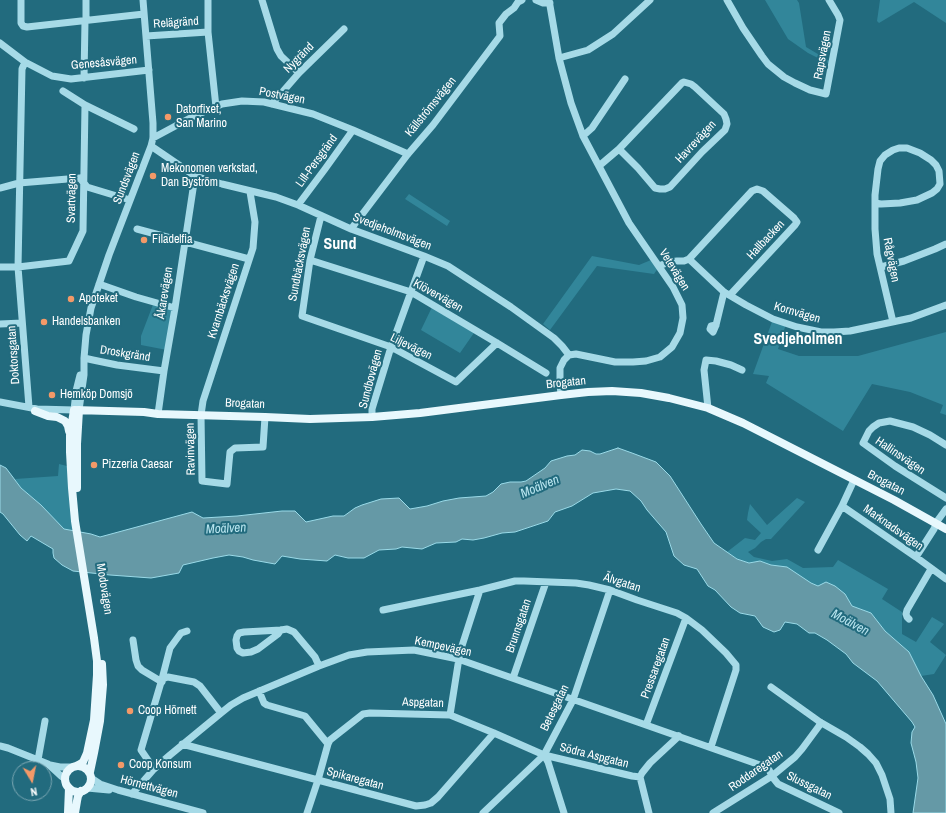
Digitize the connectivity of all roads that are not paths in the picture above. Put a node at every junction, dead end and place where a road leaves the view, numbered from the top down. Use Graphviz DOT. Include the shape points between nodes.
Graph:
graph roads {
  1 [pos="21,0"];
  2 [pos="86,0"];
  3 [pos="143,0"];
  4 [pos="208,0"];
  5 [pos="262,0"];
  6 [pos="522,0"];
  7 [pos="536,0"];
  8 [pos="650,0"];
  9 [pos="727,0"];
  10 [pos="829,0"];
  11 [pos="550,1"];
  12 [pos="144,14"];
  13 [pos="86,21"];
  14 [pos="344,29"];
  15 [pos="208,32"];
  16 [pos="146,36"];
  17 [pos="0,43"];
  18 [pos="559,58"];
  19 [pos="25,62"];
  20 [pos="148,70"];
  21 [pos="299,73"];
  22 [pos="84,78"];
  23 [pos="625,79"];
  24 [pos="63,91"];
  25 [pos="272,104"];
  26 [pos="85,105"];
  27 [pos="216,106"];
  28 [pos="134,129"];
  29 [pos="353,130"];
  30 [pos="583,136"];
  31 [pos="153,138"];
  32 [pos="151,146"];
  33 [pos="619,149"];
  34 [pos="408,154"];
  35 [pos="598,166"];
  36 [pos="195,176"];
  37 [pos="84,182"];
  38 [pos="19,183"];
  39 [pos="0,188"];
  40 [pos="250,192"];
  41 [pos="130,200"];
  42 [pos="875,203"];
  43 [pos="298,205"];
  44 [pos="321,216"];
  45 [pos="137,229"];
  46 [pos="351,229"];
  47 [pos="184,241"];
  48 [pos="946,244"];
  49 [pos="424,256"];
  50 [pos="249,259"];
  51 [pos="689,259"];
  52 [pos="310,260"];
  53 [pos="659,266"];
  54 [pos="0,267"];
  55 [pos="18,267"];
  56 [pos="881,267"];
  57 [pos="99,284"];
  58 [pos="411,292"];
  59 [pos="727,294"];
  60 [pos="946,305"];
  61 [pos="175,308"];
  62 [pos="302,316"];
  63 [pos="893,322"];
  64 [pos="22,323"];
  65 [pos="0,324"];
  66 [pos="716,325"];
  67 [pos="497,343"];
  68 [pos="391,348"];
  69 [pos="568,355"];
  70 [pos="84,358"];
  71 [pos="742,370"];
  72 [pos="164,371"];
  73 [pos="546,373"];
  74 [pos="561,394"];
  75 [pos="0,402"];
  76 [pos="708,408"];
  77 [pos="32,409"];
  78 [pos="76,412"];
  79 [pos="158,414"];
  80 [pos="201,415"];
  81 [pos="265,417"];
  82 [pos="372,417"];
  83 [pos="70,435"];
  84 [pos="946,445"];
  85 [pos="854,480"];
  86 [pos="946,498"];
  87 [pos="842,506"];
  88 [pos="946,509"];
  89 [pos="78,521"];
  90 [pos="936,523"];
  91 [pos="946,529"];
  92 [pos="818,550"];
  93 [pos="916,557"];
  94 [pos="931,569"];
  95 [pos="946,579"];
  96 [pos="546,582"];
  97 [pos="88,585"];
  98 [pos="480,590"];
  99 [pos="610,590"];
  100 [pos="383,610"];
  101 [pos="686,618"];
  102 [pos="909,619"];
  103 [pos="281,630"];
  104 [pos="187,631"];
  105 [pos="133,640"];
  106 [pos="458,659"];
  107 [pos="319,666"];
  108 [pos="513,678"];
  109 [pos="162,680"];
  110 [pos="771,686"];
  111 [pos="260,692"];
  112 [pos="573,700"];
  113 [pos="221,714"];
  114 [pos="450,715"];
  115 [pos="45,721"];
  116 [pos="820,722"];
  117 [pos="646,725"];
  118 [pos="494,733"];
  119 [pos="679,736"];
  120 [pos="182,744"];
  121 [pos="328,744"];
  122 [pos="0,746"];
  123 [pos="712,747"];
  124 [pos="544,755"];
  125 [pos="38,760"];
  126 [pos="52,765"];
  127 [pos="74,766"];
  128 [pos="52,768"];
  129 [pos="154,769"];
  130 [pos="90,775"];
  131 [pos="772,776"];
  132 [pos="640,777"];
  133 [pos="65,778"];
  134 [pos="318,780"];
  135 [pos="69,788"];
  136 [pos="84,790"];
  137 [pos="118,790"];
  138 [pos="132,794"];
  139 [pos="174,805"];
  140 [pos="716,812"];
  141 [pos="68,813"];
  142 [pos="75,813"];
  143 [pos="171,813"];
  144 [pos="203,813"];
  145 [pos="307,813"];
  146 [pos="483,813"];
  147 [pos="564,813"];
  148 [pos="649,813"];
  149 [pos="840,813"];
  150 [pos="891,813"];
  1 -- 13 [label="street" via="23,26"];
  2 -- 13 [label="street"];
  3 -- 12 [label="street, Sundsvägen"];
  4 -- 15 [label="street"];
  5 -- 21 [label="street" via="277,49"];
  6 -- 34 [label="street, Källströmsvägen" via="499,23 500,36"];
  7 -- 11 [label="street" via="543,3"];
  8 -- 18 [label="street" via="613,34 588,50"];
  9 -- 10 [label="street, Rapsvägen" via="768,64 795,83 826,94 840,20"];
  11 -- 18 [label="street, Vetevägen"];
  12 -- 13 [label="street"];
  12 -- 16 [label="street, Sundsvägen"];
  13 -- 22 [label="street"];
  14 -- 21 [label="street, Nygränd"];
  15 -- 16 [label="street, Relägränd"];
  15 -- 27 [label="street"];
  16 -- 20 [label="street, Sundsvägen"];
  17 -- 19 [label="street, Genesåsvägen"];
  18 -- 30 [label="street, Vetevägen"];
  19 -- 22 [label="street, Genesåsvägen" via="52,76"];
  19 -- 38 [label="street, Doktorsgatan" via="22,69"];
  20 -- 22 [label="street, Genesåsvägen"];
  20 -- 31 [label="street, Sundsvägen"];
  21 -- 25 [label="street, Nygränd"];
  23 -- 30 [label="street" via="592,128"];
  24 -- 26 [label="street"];
  25 -- 27 [label="street, Postvägen" via="242,101"];
  25 -- 29 [label="street, Postvägen" via="313,114"];
  26 -- 28 [label="street"];
  26 -- 37 [label="street, Svartvägen"];
  27 -- 31 [label="street, Postvägen"];
  29 -- 34 [label="street, Postvägen"];
  29 -- 43 [label="street, Lill-Persgränd"];
  30 -- 35 [label="street, Vetevägen"];
  31 -- 32 [label="street, Sundsvägen"];
  32 -- 36 [label="street, Svedjeholmsvägen"];
  32 -- 41 [label="street, Sundsvägen"];
  33 -- 33 [label="street, Havrevägen" via="684,82 695,87 724,114 726,119 725,130 670,187 665,189 655,188"];
  33 -- 35 [label="street, Havrevägen"];
  34 -- 46 [label="street, Källströmsvägen"];
  35 -- 53 [label="street, Vetevägen" via="629,223"];
  36 -- 40 [label="street, Svedjeholmsvägen"];
  36 -- 47 [label="street, Åkarevägen"];
  37 -- 38 [label="street" via="80,178"];
  37 -- 41 [label="street" via="88,188"];
  37 -- 55 [label="street, Svartvägen" via="82,231 69,261"];
  38 -- 39 [label="street"];
  38 -- 55 [label="street, Doktorsgatan"];
  40 -- 43 [label="street, Svedjeholmsvägen"];
  40 -- 50 [label="street, Kvarnbäcksvägen" via="255,222 253,248"];
  41 -- 57 [label="street, Sundsvägen"];
  42 -- 42 [label="street, Rågvägen" via="878,169 885,155 899,148 907,148 920,153 936,165 940,184 932,193 917,200 900,203"];
  42 -- 56 [label="street, Rågvägen" via="877,254"];
  43 -- 44 [label="street, Svedjeholmsvägen"];
  44 -- 46 [label="street, Svedjeholmsvägen"];
  44 -- 52 [label="street, Sundbäcksvägen"];
  45 -- 47 [label="street"];
  46 -- 49 [label="street, Svedjeholmsvägen"];
  47 -- 50 [label="street"];
  47 -- 61 [label="street, Åkarevägen"];
  48 -- 56 [label="street"];
  49 -- 58 [label="street, Sundbovägen"];
  49 -- 69 [label="street, Svedjeholmsvägen" via="448,266 511,307 554,338"];
  50 -- 80 [label="street, Kvarnbäcksvägen"];
  51 -- 53 [label="street"];
  51 -- 59 [label="street, Kornvägen"];
  51 -- 59 [label="street, Hallbacken" via="752,191 757,189 763,191 794,218 795,225"];
  52 -- 58 [label="street, Klövervägen"];
  52 -- 62 [label="street, Sundbäcksvägen"];
  53 -- 69 [label="street, Vetevägen" via="682,306 680,333 672,347 660,357 646,361 615,362 576,354"];
  54 -- 55 [label="street"];
  55 -- 64 [label="street, Doktorsgatan"];
  56 -- 63 [label="street, Rågvägen"];
  57 -- 61 [label="street"];
  57 -- 70 [label="street, Sundsvägen" via="91,308"];
  58 -- 67 [label="street, Klövervägen"];
  58 -- 68 [label="street, Sundbovägen"];
  59 -- 63 [label="street, Kornvägen" via="773,319 821,332 850,331"];
  59 -- 66 [label="street, Hallbacken"];
  60 -- 63 [label="street, Kornvägen"];
  61 -- 72 [label="street, Åkarevägen"];
  62 -- 68 [label="street, Liljevägen"];
  64 -- 65 [label="street"];
  64 -- 77 [label="street, Doktorsgatan"];
  67 -- 68 [label="street, Liljevägen" via="456,382"];
  67 -- 73 [label="street, Klövervägen"];
  68 -- 82 [label="street, Sundbovägen"];
  69 -- 74 [label="street" via="560,368"];
  70 -- 72 [label="street, Droskgränd"];
  70 -- 78 [label="street, Sundsvägen" via="84,375"];
  71 -- 76 [label="street" via="732,365 706,360 704,370"];
  72 -- 79 [label="street, Åkarevägen"];
  74 -- 76 [label="main road, Brogatan" via="612,391 641,393"];
  74 -- 82 [label="main road, Brogatan"];
  75 -- 77 [label="street"];
  76 -- 85 [label="main road, Brogatan" via="743,423"];
  77 -- 78 [label="street"];
  77 -- 83 [label="main road" via="65,421"];
  78 -- 79 [label="main road, Brogatan"];
  78 -- 83 [label="main road, Modovägen"];
  78 -- 89 [label="main road, Modovägen"];
  79 -- 80 [label="main road, Brogatan"];
  80 -- 81 [label="main road, Brogatan"];
  80 -- 81 [label="street, Ravinvägen" via="202,482 227,484 230,452 235,448 263,447"];
  81 -- 82 [label="main road, Brogatan"];
  83 -- 89 [label="main road, Modovägen"];
  84 -- 86 [label="street, Hallinsvägen" via="930,435 890,421 873,427 863,443"];
  85 -- 87 [label="street"];
  85 -- 90 [label="main road, Brogatan"];
  87 -- 92 [label="street"];
  87 -- 93 [label="street, Marknadsvägen"];
  88 -- 90 [label="street"];
  89 -- 97 [label="main road, Modovägen"];
  90 -- 91 [label="main road, Brogatan"];
  90 -- 93 [label="street"];
  93 -- 94 [label="street, Marknadsvägen"];
  94 -- 95 [label="street, Marknadsvägen"];
  94 -- 102 [label="street" via="907,610"];
  96 -- 98 [label="street, Älvgatan" via="515,582"];
  96 -- 99 [label="street, Älvgatan" via="582,583"];
  96 -- 108 [label="street, Brunnsgatan"];
  97 -- 127 [label="main road, Modovägen" via="97,661 94,720 87,753 83,762"];
  97 -- 130 [label="main road, Modovägen" via="100,638 103,675 100,721"];
  98 -- 100 [label="street, Älvgatan"];
  98 -- 106 [label="street"];
  99 -- 101 [label="street, Älvgatan"];
  99 -- 112 [label="street, Betesgatan"];
  101 -- 117 [label="street, Pressaregatan"];
  101 -- 123 [label="street, Älvgatan" via="702,630 736,665"];
  103 -- 103 [label="street" via="239,633 236,640 237,648 243,653 251,652"];
  103 -- 107 [label="street" via="294,632 315,657"];
  104 -- 109 [label="street" via="181,633 170,648"];
  105 -- 109 [label="street" via="138,666"];
  106 -- 107 [label="street, Kempevägen" via="414,650 397,650 367,652"];
  106 -- 108 [label="street, Kempevägen"];
  106 -- 114 [label="street"];
  107 -- 111 [label="street, Kempevägen"];
  108 -- 112 [label="street, Kempevägen"];
  109 -- 113 [label="street" via="168,677 194,682 200,686"];
  109 -- 129 [label="street" via="141,750"];
  110 -- 116 [label="street"];
  111 -- 113 [label="street, Kempevägen" via="243,698"];
  111 -- 121 [label="street" via="267,705 305,716"];
  112 -- 117 [label="street, Kempevägen"];
  112 -- 124 [label="street, Betesgatan"];
  113 -- 120 [label="street, Kempevägen"];
  114 -- 118 [label="street, Aspgatan"];
  114 -- 121 [label="street, Aspgatan" via="370,712 363,714"];
  115 -- 125 [label="street"];
  116 -- 131 [label="street, Roddaregatan" via="795,757"];
  116 -- 150 [label="street" via="860,746 876,764 890,799"];
  117 -- 119 [label="street, Kempevägen"];
  118 -- 124 [label="street, Aspgatan"];
  118 -- 134 [label="street, Spikaregatan" via="438,797 424,805 407,804"];
  119 -- 123 [label="street, Kempevägen"];
  119 -- 132 [label="street" via="650,763"];
  120 -- 129 [label="street, Kempevägen"];
  120 -- 134 [label="street, Spikaregatan"];
  121 -- 134 [label="street"];
  122 -- 125 [label="street"];
  123 -- 131 [label="street, Kempevägen" via="768,768"];
  124 -- 132 [label="street, Södra Aspgatan"];
  124 -- 146 [label="street, Betesgatan"];
  124 -- 147 [label="street"];
  126 -- 127 [label="street"];
  127 -- 130 [label="main road" via="84,767"];
  127 -- 133 [label="main road" via="68,770"];
  128 -- 133 [label="street"];
  129 -- 138 [label="street, Kempevägen"];
  130 -- 136 [label="main road" via="90,784"];
  130 -- 137 [label="street, Hörnettvägen" via="100,784"];
  131 -- 140 [label="street, Roddaregatan"];
  131 -- 149 [label="street, Slussgatan" via="778,784"];
  132 -- 148 [label="street"];
  133 -- 135 [label="main road"];
  134 -- 145 [label="street"];
  135 -- 136 [label="main road"];
  135 -- 141 [label="main road"];
  136 -- 137 [label="street"];
  136 -- 142 [label="main road" via="78,796"];
  137 -- 138 [label="street, Hörnettvägen"];
  138 -- 139 [label="street, Hörnettvägen"];
  139 -- 143 [label="street"];
  139 -- 144 [label="street, Hörnettvägen"];
}
